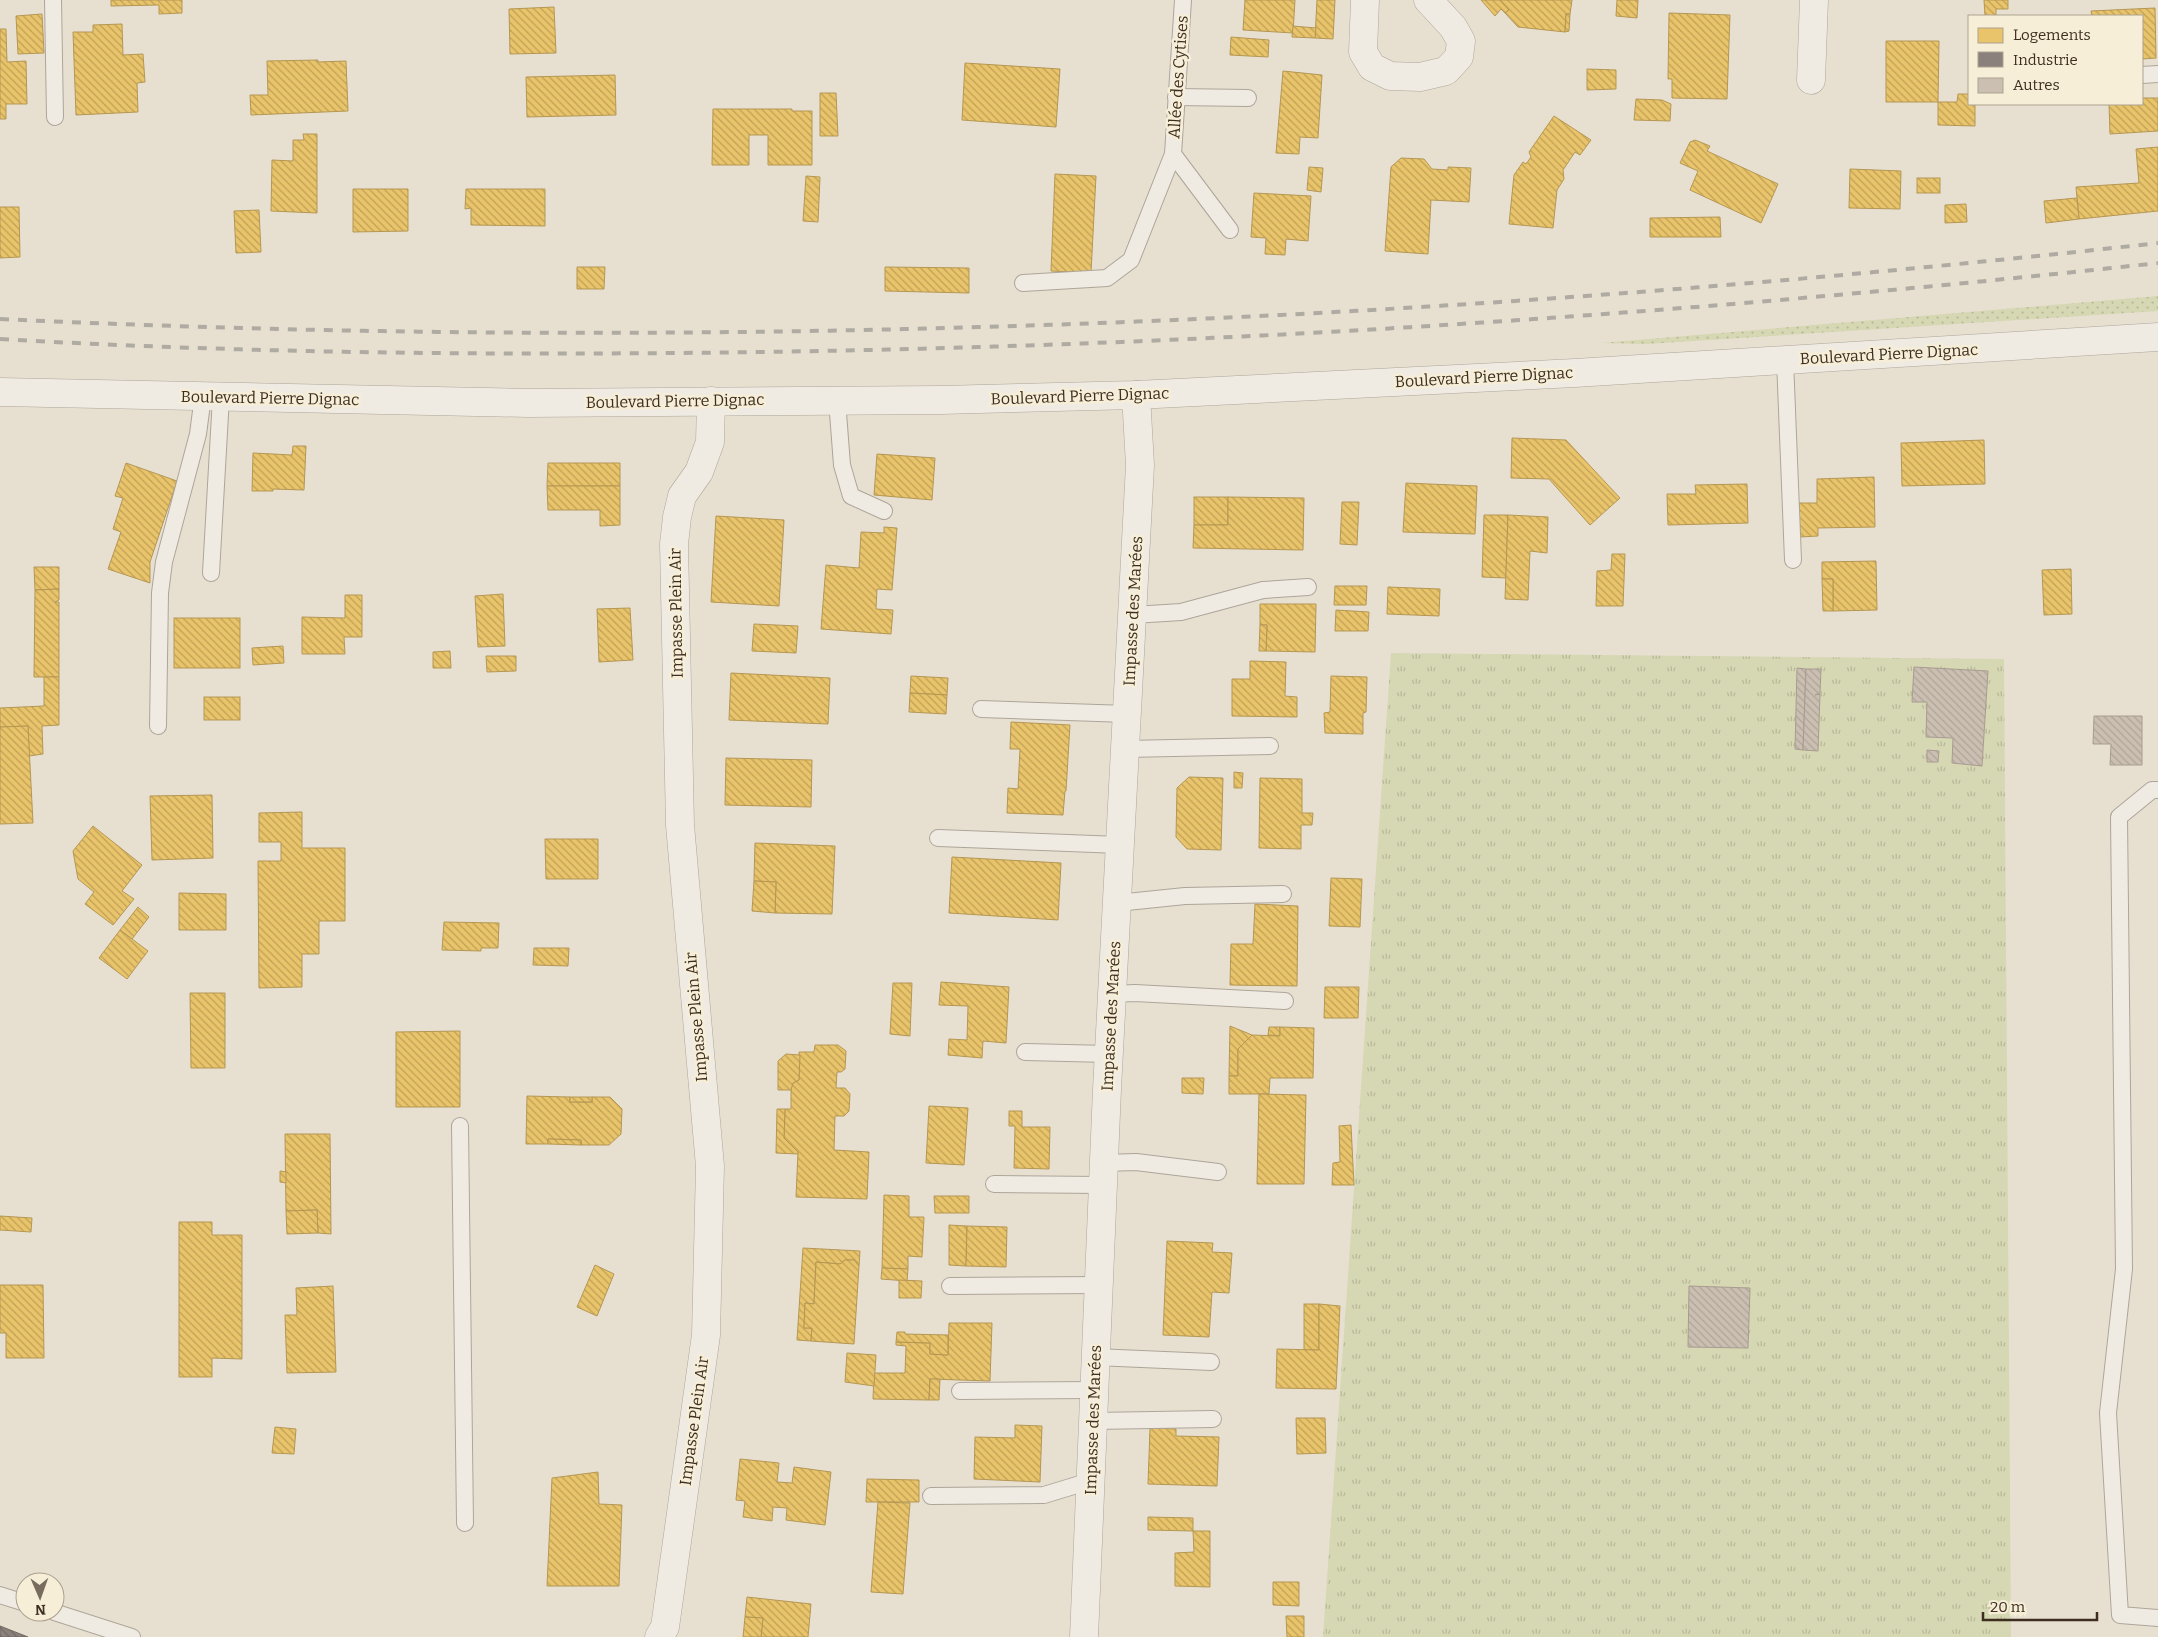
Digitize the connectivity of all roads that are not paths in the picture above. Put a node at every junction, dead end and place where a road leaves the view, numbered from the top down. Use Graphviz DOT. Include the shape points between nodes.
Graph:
graph roads {
  1 [pos="53,0"];
  2 [pos="1182,0"];
  3 [pos="1365,0"];
  4 [pos="1428,0"];
  5 [pos="1814,0"];
  6 [pos="2158,74"];
  7 [pos="2143,76"];
  8 [pos="1811,80"];
  9 [pos="1176,97"];
  10 [pos="1248,98"];
  11 [pos="55,117"];
  12 [pos="1173,154"];
  13 [pos="1230,230"];
  14 [pos="1023,283"];
  15 [pos="2158,338"];
  16 [pos="1785,360"];
  17 [pos="0,392"];
  18 [pos="1136,395"];
  19 [pos="212,396"];
  20 [pos="837,400"];
  21 [pos="711,401"];
  22 [pos="884,510"];
  23 [pos="1793,560"];
  24 [pos="211,573"];
  25 [pos="1308,587"];
  26 [pos="1133,615"];
  27 [pos="981,710"];
  28 [pos="1127,714"];
  29 [pos="158,726"];
  30 [pos="1270,746"];
  31 [pos="1125,749"];
  32 [pos="2158,790"];
  33 [pos="938,838"];
  34 [pos="1120,845"];
  35 [pos="1283,894"];
  36 [pos="1117,902"];
  37 [pos="1112,994"];
  38 [pos="1285,1001"];
  39 [pos="1025,1052"];
  40 [pos="1109,1054"];
  41 [pos="460,1126"];
  42 [pos="1218,1172"];
  43 [pos="1103,1174"];
  44 [pos="994,1184"];
  45 [pos="1099,1285"];
  46 [pos="950,1286"];
  47 [pos="1095,1357"];
  48 [pos="1211,1362"];
  49 [pos="960,1390"];
  50 [pos="1094,1390"];
  51 [pos="1213,1418"];
  52 [pos="1092,1421"];
  53 [pos="1090,1481"];
  54 [pos="931,1496"];
  55 [pos="465,1523"];
  56 [pos="0,1595"];
  57 [pos="15,1600"];
  58 [pos="65,1616"];
  59 [pos="2158,1618"];
  60 [pos="132,1637"];
  61 [pos="659,1637"];
  62 [pos="1084,1637"];
  1 -- 11 [label="lane"];
  2 -- 9 [label="lane, Allée des Cytises"];
  3 -- 4 [label="street" via="1363,52 1372,67 1390,76 1420,77 1446,71 1459,57 1461,41 1453,26"];
  5 -- 8 [label="street"];
  6 -- 7 [label="lane"];
  9 -- 10 [label="lane"];
  9 -- 12 [label="lane, Allée des Cytises"];
  12 -- 13 [label="lane"];
  12 -- 14 [label="lane, Allée des Cytises" via="1131,260 1107,278"];
  15 -- 16 [label="street, Boulevard Pierre Dignac"];
  16 -- 18 [label="street, Boulevard Pierre Dignac"];
  16 -- 23 [label="lane"];
  17 -- 19 [label="street, Boulevard Pierre Dignac"];
  18 -- 20 [label="street, Boulevard Pierre Dignac"];
  18 -- 26 [label="street, Impasse des Marées" via="1140,465"];
  19 -- 21 [label="street, Boulevard Pierre Dignac" via="528,403"];
  19 -- 24 [label="lane"];
  19 -- 29 [label="lane" via="198,434 164,562 160,593"];
  20 -- 21 [label="street, Boulevard Pierre Dignac"];
  20 -- 22 [label="lane" via="842,465 851,496"];
  21 -- 61 [label="street, Impasse Plein Air" via="710,442 699,472 682,496 674,544 680,825 710,1166 706,1335 665,1627"];
  25 -- 26 [label="lane" via="1263,590 1181,612"];
  26 -- 28 [label="street, Impasse des Marées"];
  27 -- 28 [label="lane"];
  28 -- 31 [label="street, Impasse des Marées"];
  30 -- 31 [label="lane"];
  31 -- 34 [label="street, Impasse des Marées"];
  32 -- 59 [label="lane" via="2152,790 2119,818 2124,1269 2108,1413 2120,1615"];
  33 -- 34 [label="lane"];
  34 -- 36 [label="street, Impasse des Marées"];
  35 -- 36 [label="lane" via="1185,896"];
  36 -- 37 [label="street, Impasse des Marées"];
  37 -- 38 [label="lane"];
  37 -- 40 [label="street, Impasse des Marées"];
  39 -- 40 [label="lane"];
  40 -- 43 [label="street, Impasse des Marées"];
  41 -- 55 [label="lane"];
  42 -- 43 [label="lane" via="1136,1162"];
  43 -- 44 [label="lane"];
  43 -- 45 [label="street, Impasse des Marées"];
  45 -- 46 [label="lane"];
  45 -- 47 [label="street, Impasse des Marées"];
  47 -- 48 [label="lane"];
  47 -- 50 [label="street, Impasse des Marées"];
  49 -- 50 [label="lane"];
  50 -- 52 [label="street, Impasse des Marées"];
  51 -- 52 [label="lane"];
  52 -- 53 [label="street, Impasse des Marées"];
  53 -- 54 [label="lane" via="1044,1495"];
  53 -- 62 [label="street, Impasse des Marées"];
  56 -- 57 [label="lane"];
  58 -- 60 [label="lane"];
}
